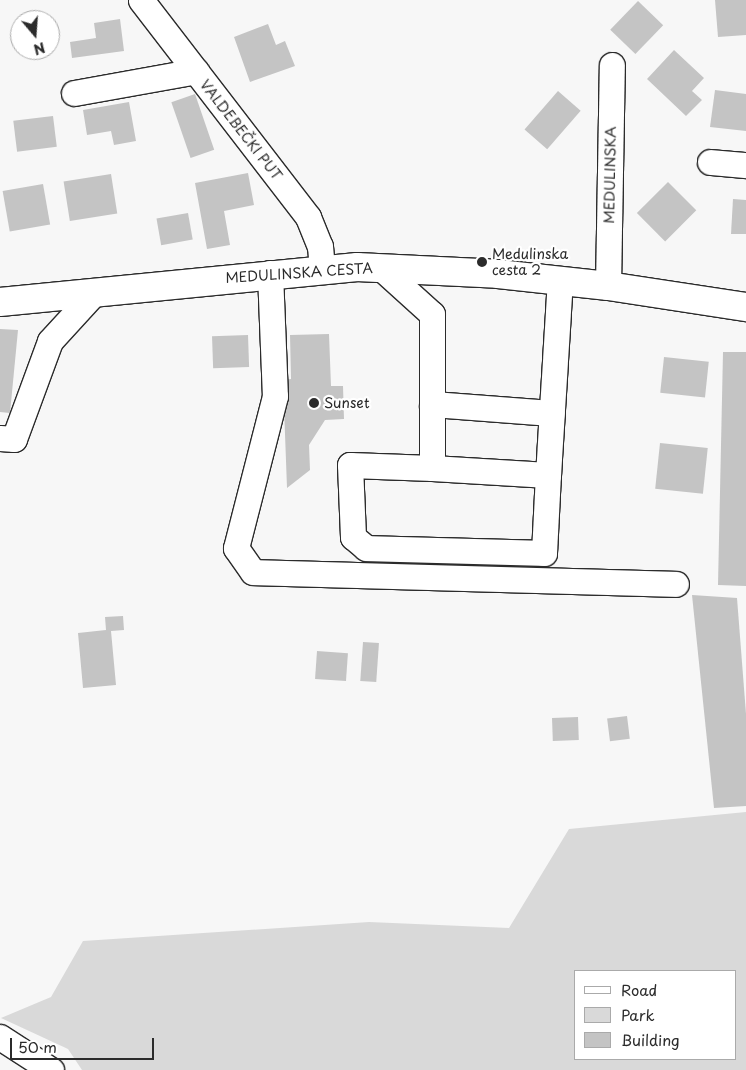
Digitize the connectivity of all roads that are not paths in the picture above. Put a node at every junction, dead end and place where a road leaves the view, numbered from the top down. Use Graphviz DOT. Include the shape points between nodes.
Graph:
graph roads {
  1 [pos="141,0"];
  2 [pos="612,65"];
  3 [pos="196,71"];
  4 [pos="74,92"];
  5 [pos="710,162"];
  6 [pos="746,165"];
  7 [pos="380,268"];
  8 [pos="322,269"];
  9 [pos="270,274"];
  10 [pos="560,281"];
  11 [pos="608,286"];
  12 [pos="94,293"];
  13 [pos="0,302"];
  14 [pos="746,307"];
  15 [pos="432,404"];
  16 [pos="552,413"];
  17 [pos="0,438"];
  18 [pos="432,468"];
  19 [pos="548,475"];
  20 [pos="676,584"];
  21 [pos="0,1037"];
  22 [pos="51,1070"];
  1 -- 3 [label="street, VALDEBEČKI PUT"];
  2 -- 11 [label="street, MEDULINSKA"];
  3 -- 4 [label="street"];
  3 -- 8 [label="street, VALDEBEČKI PUT" via="308,217 320,246"];
  5 -- 6 [label="street"];
  7 -- 8 [label="main road, MEDULINSKA CESTA"];
  7 -- 10 [label="main road, MEDULINSKA CESTA"];
  7 -- 15 [label="street" via="432,314"];
  8 -- 9 [label="main road, MEDULINSKA CESTA"];
  9 -- 12 [label="main road, MEDULINSKA CESTA"];
  9 -- 20 [label="street" via="275,396 236,548 253,572"];
  10 -- 11 [label="main road, MEDULINSKA CESTA"];
  10 -- 16 [label="street"];
  11 -- 14 [label="main road, MEDULINSKA CESTA"];
  12 -- 13 [label="main road, MEDULINSKA CESTA"];
  12 -- 17 [label="street" via="50,341 14,439"];
  15 -- 16 [label="street"];
  15 -- 18 [label="street"];
  16 -- 19 [label="street"];
  18 -- 19 [label="street"];
  18 -- 19 [label="street" via="350,465 353,537 366,548 544,553"];
  21 -- 22 [label="street"];
}
